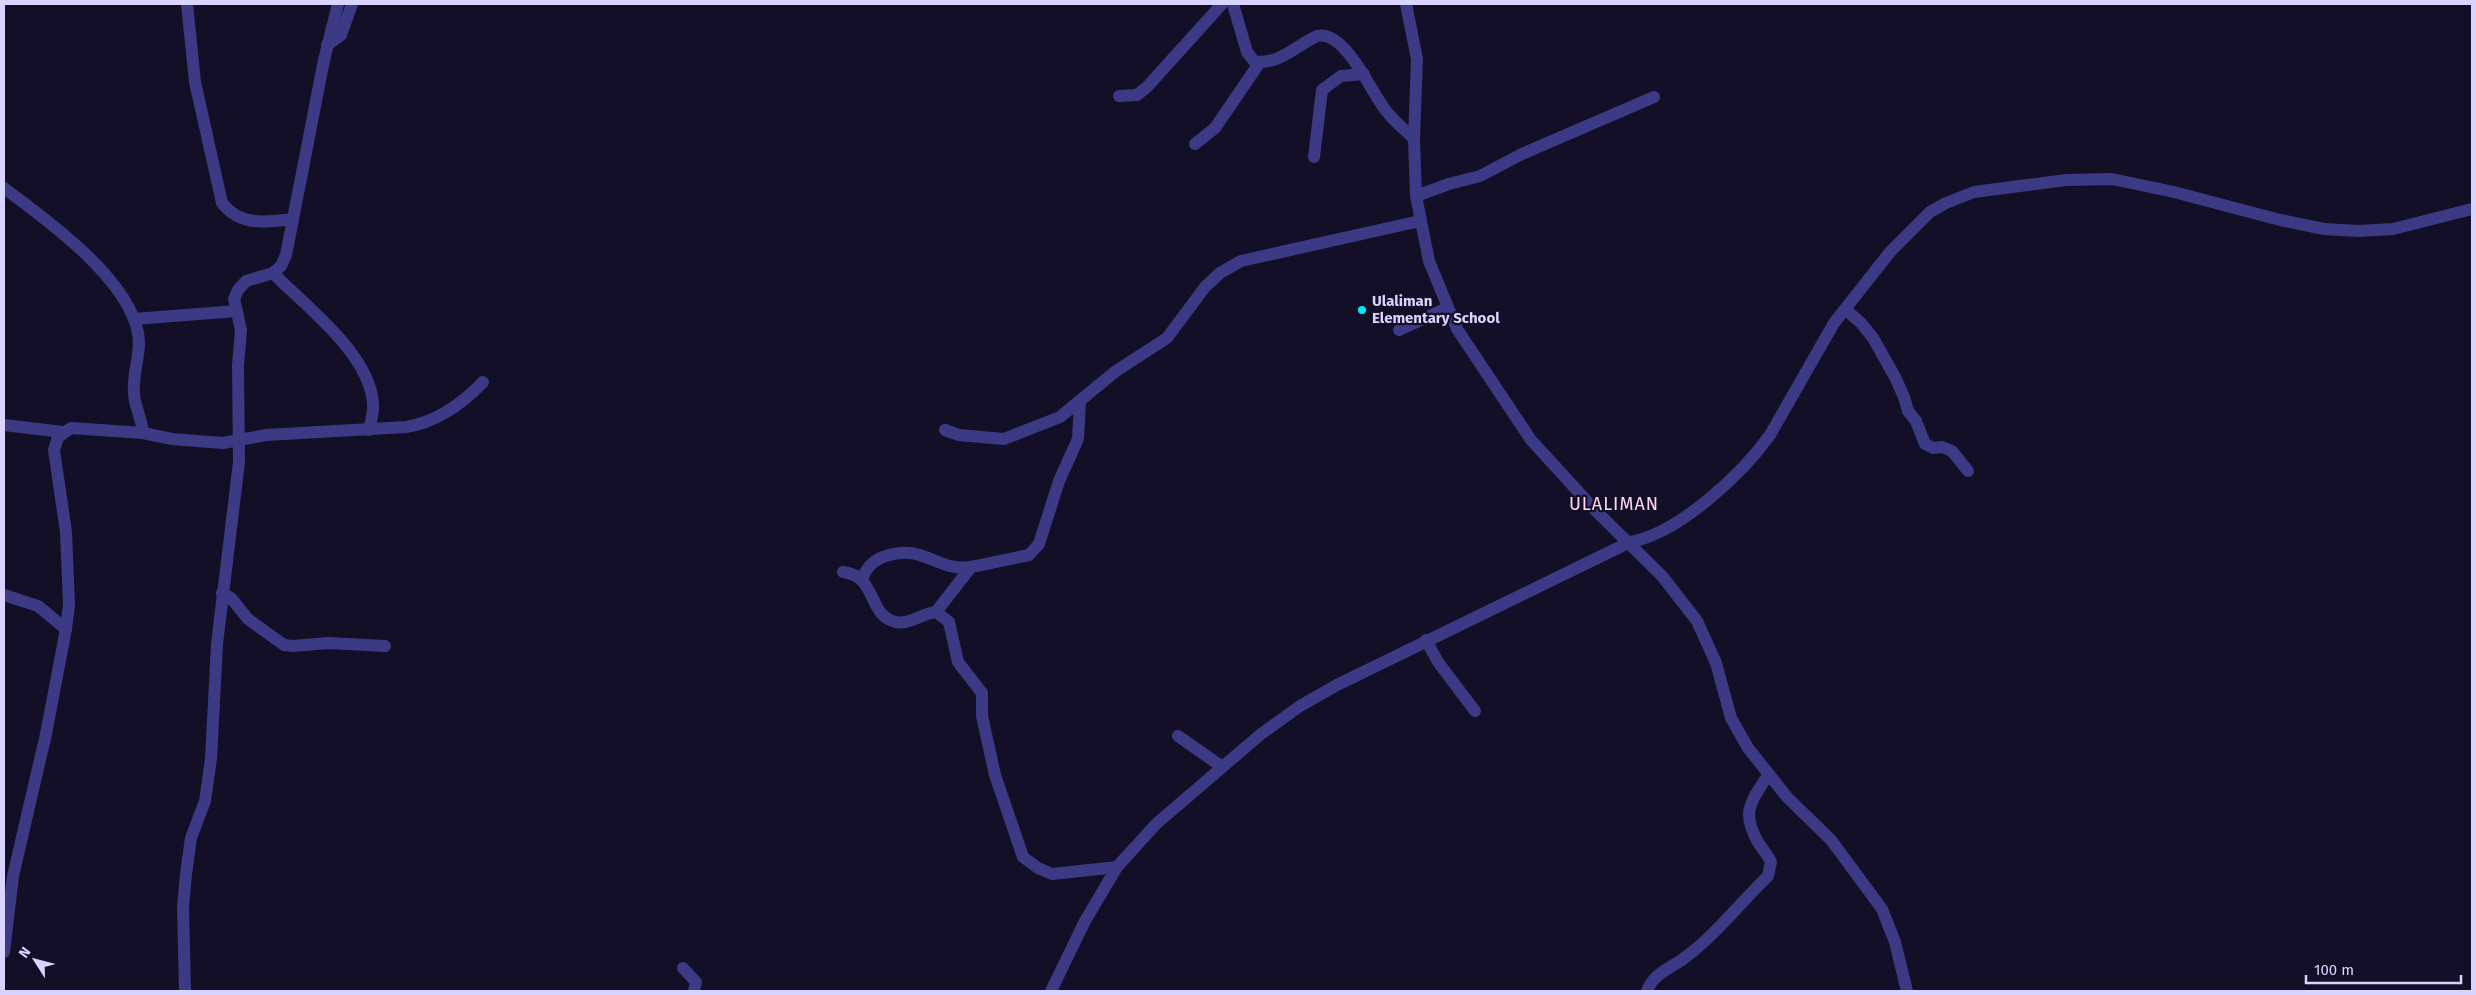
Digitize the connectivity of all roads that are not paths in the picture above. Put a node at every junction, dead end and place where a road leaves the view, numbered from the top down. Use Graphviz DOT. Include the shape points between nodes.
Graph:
graph roads {
  1 [pos="188,4"];
  2 [pos="338,4"];
  3 [pos="352,4"];
  4 [pos="1222,4"];
  5 [pos="1233,4"];
  6 [pos="1406,4"];
  7 [pos="327,45"];
  8 [pos="1260,62"];
  9 [pos="1364,74"];
  10 [pos="1119,96"];
  11 [pos="1654,97"];
  12 [pos="1414,139"];
  13 [pos="1196,144"];
  14 [pos="1314,157"];
  15 [pos="4,188"];
  16 [pos="1416,196"];
  17 [pos="2472,209"];
  18 [pos="293,218"];
  19 [pos="1420,220"];
  20 [pos="273,273"];
  21 [pos="1447,308"];
  22 [pos="1845,309"];
  23 [pos="237,311"];
  24 [pos="134,319"];
  25 [pos="1399,330"];
  26 [pos="483,382"];
  27 [pos="1080,402"];
  28 [pos="4,425"];
  29 [pos="369,430"];
  30 [pos="944,430"];
  31 [pos="63,432"];
  32 [pos="143,433"];
  33 [pos="240,440"];
  34 [pos="1968,471"];
  35 [pos="1630,542"];
  36 [pos="971,566"];
  37 [pos="843,572"];
  38 [pos="862,579"];
  39 [pos="222,593"];
  40 [pos="4,595"];
  41 [pos="69,605"];
  42 [pos="47,611"];
  43 [pos="936,612"];
  44 [pos="66,629"];
  45 [pos="1426,640"];
  46 [pos="385,646"];
  47 [pos="1475,711"];
  48 [pos="1178,736"];
  49 [pos="1221,766"];
  50 [pos="1770,774"];
  51 [pos="1117,867"];
  52 [pos="4,952"];
  53 [pos="683,968"];
  54 [pos="185,991"];
  55 [pos="694,991"];
  56 [pos="1051,991"];
  57 [pos="1647,991"];
  58 [pos="1907,991"];
  1 -- 18 [label="street" via="195,82 222,204 246,220 258,222"];
  2 -- 7 [label="street"];
  3 -- 7 [label="street" via="341,35"];
  4 -- 10 [label="street" via="1153,82 1137,95"];
  5 -- 8 [label="street" via="1250,58"];
  6 -- 12 [label="street" via="1417,59"];
  7 -- 18 [label="street"];
  8 -- 9 [label="street" via="1283,56 1323,35 1337,42"];
  8 -- 13 [label="street" via="1215,128"];
  9 -- 12 [label="street" via="1387,113"];
  9 -- 14 [label="street" via="1341,76 1322,90"];
  11 -- 16 [label="street" via="1522,154 1480,176"];
  12 -- 16 [label="street"];
  15 -- 24 [label="street" via="109,277"];
  16 -- 19 [label="street"];
  17 -- 22 [label="street" via="2393,229 2358,232 2324,230 2174,192 2112,180 2066,180 1991,188 1946,202 1930,212 1890,252"];
  18 -- 20 [label="street" via="286,255"];
  19 -- 21 [label="street" via="1429,261"];
  19 -- 27 [label="street" via="1232,265 1205,287 1172,333 1116,371"];
  20 -- 23 [label="street" via="243,283 235,295"];
  20 -- 29 [label="street" via="336,332 362,371 373,404"];
  21 -- 25 [label="street"];
  21 -- 35 [label="street" via="1472,353 1531,440 1597,512"];
  22 -- 34 [label="street" via="1873,338 1895,377 1925,444 1952,450"];
  22 -- 35 [label="street" via="1760,450 1692,512 1651,538"];
  23 -- 24 [label="street"];
  23 -- 33 [label="street" via="241,330 238,366"];
  24 -- 32 [label="street" via="140,342 134,393"];
  26 -- 29 [label="street" via="471,395 430,421"];
  27 -- 30 [label="street" via="1060,417 1004,439 959,435"];
  27 -- 36 [label="street" via="1078,439 1038,544 1029,555"];
  28 -- 31 [label="street"];
  29 -- 33 [label="street" via="297,433"];
  31 -- 32 [label="street" via="83,428"];
  31 -- 41 [label="street" via="54,450 66,532"];
  32 -- 33 [label="street" via="198,442"];
  33 -- 39 [label="street"];
  35 -- 45 [label="street"];
  35 -- 50 [label="street" via="1697,621 1716,663 1731,718 1748,748"];
  36 -- 38 [label="street" via="952,568 926,556 903,551 879,558"];
  36 -- 43 [label="street"];
  37 -- 38 [label="street"];
  38 -- 43 [label="street" via="881,614 888,620 904,622"];
  39 -- 46 [label="street" via="231,598 248,619 284,645"];
  39 -- 54 [label="street" via="211,759 205,801 190,845 182,907"];
  40 -- 42 [label="street"];
  41 -- 42 [label="street"];
  41 -- 44 [label="street"];
  42 -- 44 [label="street"];
  43 -- 51 [label="street" via="949,622 958,662 982,693 982,716 995,775 1023,857 1052,874"];
  44 -- 52 [label="street" via="13,876"];
  45 -- 47 [label="street" via="1438,662"];
  45 -- 49 [label="street" via="1300,706"];
  48 -- 49 [label="street"];
  49 -- 51 [label="street" via="1156,824"];
  50 -- 57 [label="street" via="1748,810 1756,838 1771,862 1768,876 1700,946 1652,980"];
  50 -- 58 [label="street" via="1801,814 1831,840 1882,908 1895,942"];
  51 -- 56 [label="street"];
  53 -- 55 [label="street" via="696,982"];
}
